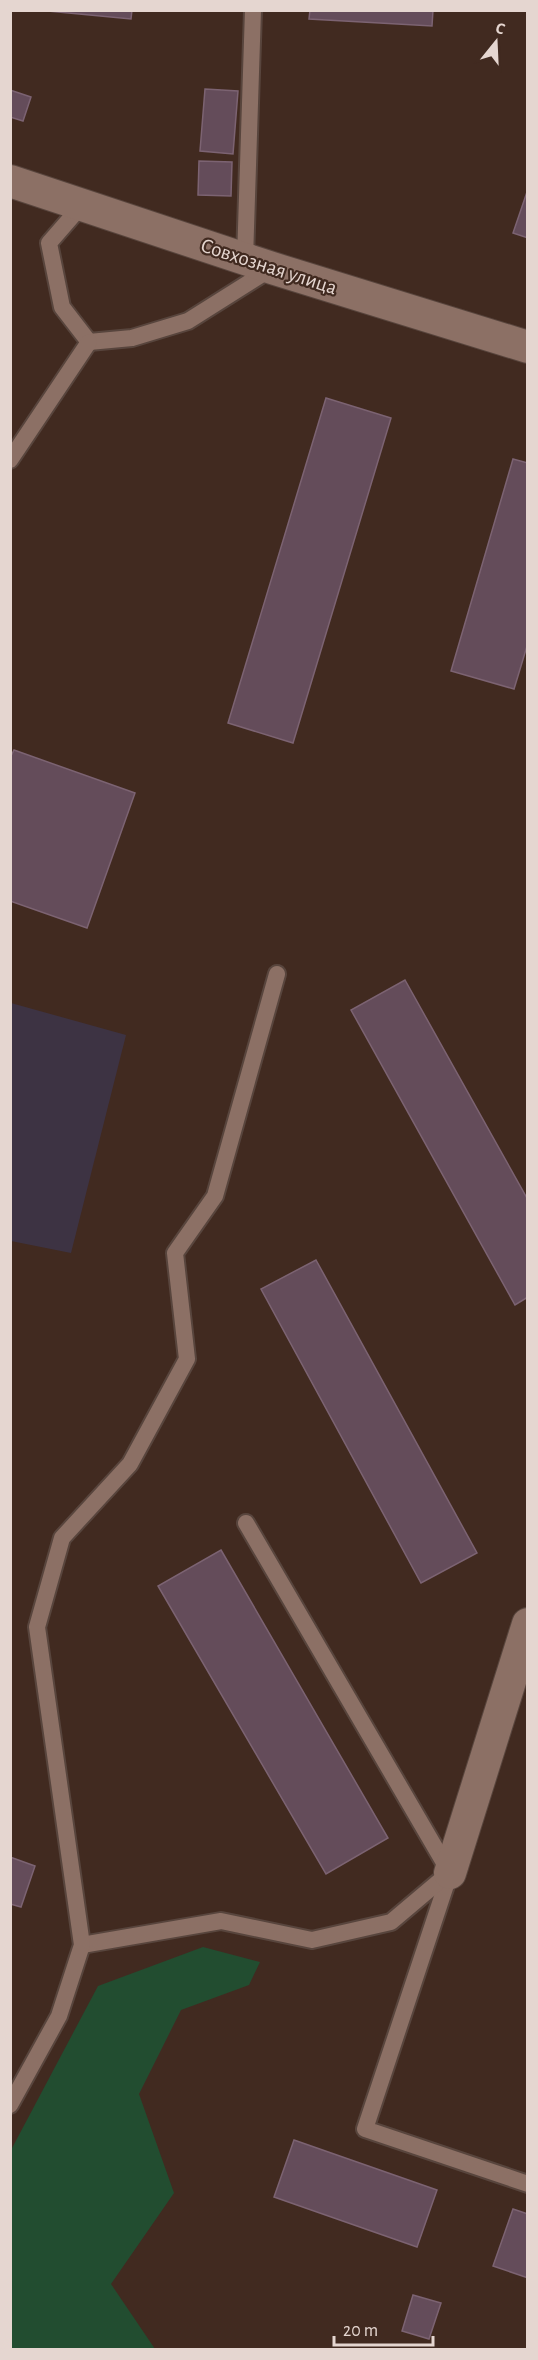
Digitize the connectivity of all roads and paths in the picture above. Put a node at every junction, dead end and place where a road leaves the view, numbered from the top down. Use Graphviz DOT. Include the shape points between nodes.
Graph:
graph roads {
  1 [pos="253,10"];
  2 [pos="10,181"];
  3 [pos="82,205"];
  4 [pos="259,263"];
  5 [pos="89,342"];
  6 [pos="528,347"];
  7 [pos="10,460"];
  8 [pos="277,974"];
  9 [pos="246,1524"];
  10 [pos="528,1624"];
  11 [pos="450,1873"];
  12 [pos="82,1945"];
  13 [pos="10,2105"];
  14 [pos="528,2184"];
  1 -- 4 [label="lane"];
  2 -- 3 [label="street, Совхозная улица"];
  3 -- 4 [label="street, Совхозная улица"];
  3 -- 5 [label="lane" via="49,243 62,307"];
  4 -- 5 [label="lane" via="188,321 132,338"];
  4 -- 6 [label="street, Совхозная улица"];
  5 -- 7 [label="lane"];
  8 -- 12 [label="lane" via="215,1196 175,1253 187,1359 130,1464 62,1538 37,1627"];
  9 -- 11 [label="lane"];
  10 -- 11 [label="street"];
  11 -- 12 [label="lane" via="391,1922 312,1941 221,1921"];
  11 -- 14 [label="lane" via="365,2129"];
  12 -- 13 [label="lane" via="59,2016"];
}
